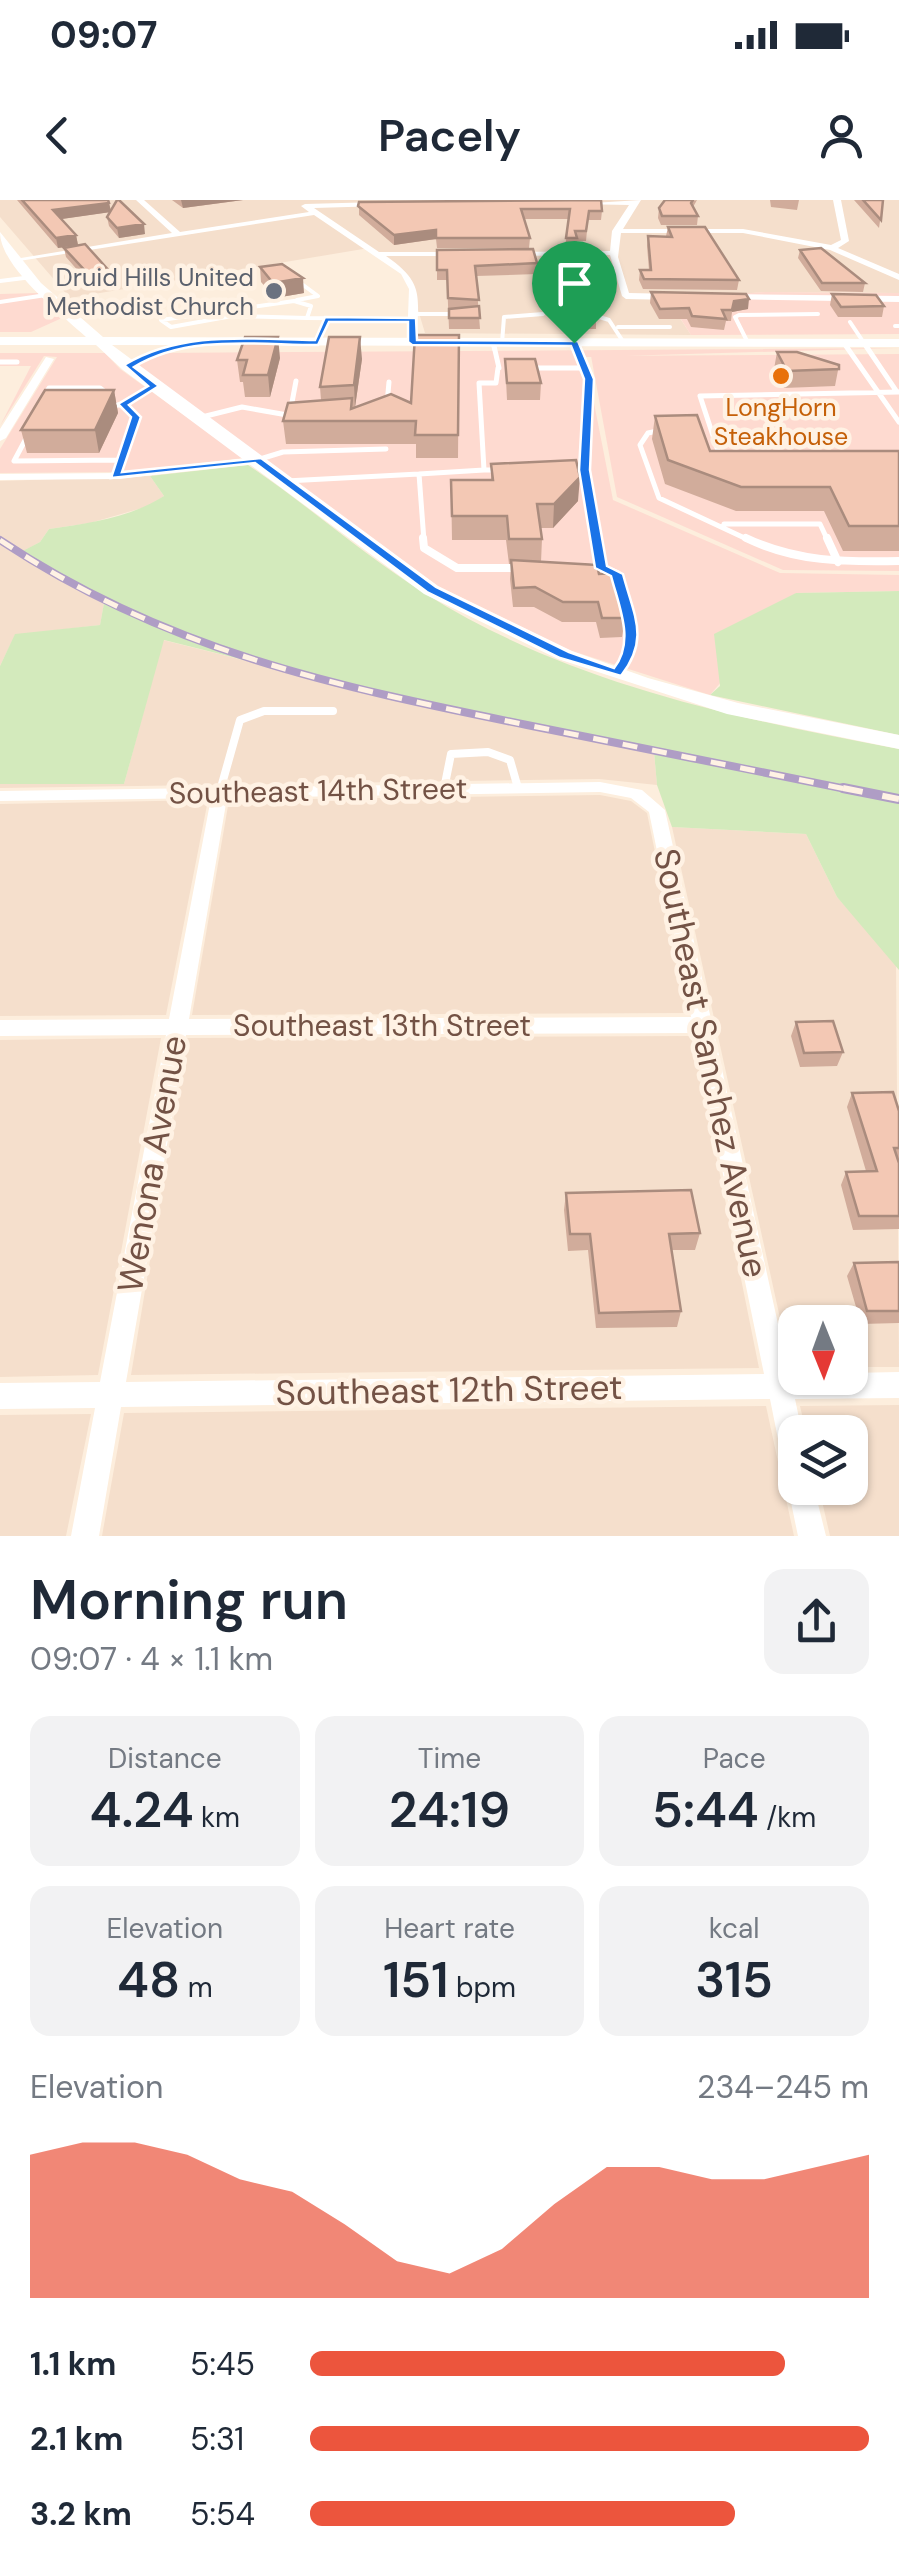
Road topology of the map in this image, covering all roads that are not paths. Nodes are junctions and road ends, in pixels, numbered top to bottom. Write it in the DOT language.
graph roads {
  1 [pos="140,200"];
  2 [pos="836,200"];
  3 [pos="636,202"];
  4 [pos="302,203"];
  5 [pos="384,204"];
  6 [pos="576,204"];
  7 [pos="315,213"];
  8 [pos="616,231"];
  9 [pos="180,236"];
  10 [pos="2,240"];
  11 [pos="832,248"];
  12 [pos="611,253"];
  13 [pos="378,254"];
  14 [pos="476,254"];
  15 [pos="495,254"];
  16 [pos="19,259"];
  17 [pos="899,277"];
  18 [pos="32,278"];
  19 [pos="293,278"];
  20 [pos="0,281"];
  21 [pos="46,295"];
  22 [pos="685,297"];
  23 [pos="704,297"];
  24 [pos="899,299"];
  25 [pos="294,300"];
  26 [pos="0,302"];
  27 [pos="246,309"];
  28 [pos="568,312"];
  29 [pos="474,314"];
  30 [pos="543,314"];
  31 [pos="818,314"];
  32 [pos="413,317"];
  33 [pos="69,318"];
  34 [pos="251,319"];
  35 [pos="307,319"];
  36 [pos="325,319"];
  37 [pos="850,322"];
  38 [pos="618,327"];
  39 [pos="670,327"];
  40 [pos="250,330"];
  41 [pos="0,340"];
  42 [pos="100,341"];
  43 [pos="204,342"];
  44 [pos="318,342"];
  45 [pos="412,342"];
  46 [pos="498,343"];
  47 [pos="574,343"];
  48 [pos="624,343"];
  49 [pos="748,343"];
  50 [pos="844,343"];
  51 [pos="866,343"];
  52 [pos="899,343"];
  53 [pos="49,358"];
  54 [pos="0,362"];
  55 [pos="17,362"];
  56 [pos="128,367"];
  57 [pos="498,368"];
  58 [pos="581,368"];
  59 [pos="296,382"];
  60 [pos="388,382"];
  61 [pos="154,386"];
  62 [pos="880,392"];
  63 [pos="898,392"];
  64 [pos="20,404"];
  65 [pos="100,404"];
  66 [pos="121,404"];
  67 [pos="376,408"];
  68 [pos="289,416"];
  69 [pos="37,418"];
  70 [pos="198,418"];
  71 [pos="305,418"];
  72 [pos="708,421"];
  73 [pos="899,422"];
  74 [pos="693,424"];
  75 [pos="678,427"];
  76 [pos="0,438"];
  77 [pos="386,448"];
  78 [pos="120,460"];
  79 [pos="257,460"];
  80 [pos="723,466"];
  81 [pos="484,470"];
  82 [pos="517,470"];
  83 [pos="551,470"];
  84 [pos="584,470"];
  85 [pos="419,474"];
  86 [pos="0,476"];
  87 [pos="115,476"];
  88 [pos="286,481"];
  89 [pos="721,524"];
  90 [pos="899,561"];
  91 [pos="838,562"];
  92 [pos="530,568"];
  93 [pos="584,568"];
  94 [pos="602,568"];
  95 [pos="616,673"];
  96 [pos="333,711"];
  97 [pos="899,742"];
  98 [pos="518,788"];
  99 [pos="444,789"];
  100 [pos="220,792"];
  101 [pos="636,794"];
  102 [pos="0,796"];
  103 [pos="703,1025"];
  104 [pos="176,1027"];
  105 [pos="0,1028"];
  106 [pos="778,1381"];
  107 [pos="868,1385"];
  108 [pos="899,1385"];
  109 [pos="778,1386"];
  110 [pos="112,1394"];
  111 [pos="0,1396"];
  112 [pos="805,1505"];
  113 [pos="84,1536"];
  114 [pos="812,1536"];
  1 -- 9 [label="street"];
  2 -- 11 [label="street"];
  3 -- 6 [label="street"];
  3 -- 8 [label="street"];
  4 -- 5 [label="street"];
  4 -- 7 [label="street"];
  7 -- 9 [label="street"];
  7 -- 13 [label="street"];
  8 -- 11 [label="street"];
  8 -- 12 [label="street"];
  9 -- 16 [label="street"];
  10 -- 16 [label="main road"];
  11 -- 17 [label="street"];
  12 -- 15 [label="street"];
  12 -- 22 [label="street"];
  13 -- 14 [label="street"];
  13 -- 32 [label="street"];
  16 -- 18 [label="main road"];
  18 -- 20 [label="lane"];
  18 -- 21 [label="main road"];
  19 -- 25 [label="lane"];
  21 -- 26 [label="lane"];
  21 -- 33 [label="main road"];
  23 -- 24 [label="street"];
  25 -- 27 [label="lane"];
  25 -- 35 [label="lane"];
  27 -- 34 [label="lane"];
  27 -- 34 [label="lane"];
  28 -- 38 [label="lane"];
  29 -- 32 [label="lane"];
  30 -- 46 [label="lane"];
  31 -- 49 [label="lane"];
  32 -- 36 [label="lane"];
  32 -- 45 [label="street"];
  33 -- 41 [label="main road"];
  33 -- 42 [label="main road"];
  34 -- 35 [label="lane"];
  34 -- 40 [label="lane"];
  35 -- 36 [label="lane"];
  36 -- 44 [label="lane"];
  37 -- 51 [label="lane"];
  38 -- 39 [label="lane"];
  38 -- 48 [label="lane"];
  41 -- 42 [label="main road"];
  42 -- 43 [label="main road"];
  42 -- 56 [label="main road"];
  43 -- 44 [label="main road"];
  43 -- 56 [label="main road"];
  44 -- 45 [label="main road"];
  45 -- 46 [label="main road"];
  46 -- 47 [label="main road"];
  46 -- 57 [label="lane"];
  47 -- 48 [label="main road"];
  47 -- 58 [label="lane"];
  48 -- 49 [label="main road"];
  49 -- 50 [label="main road"];
  50 -- 51 [label="main road"];
  50 -- 62 [label="lane"];
  51 -- 52 [label="main road"];
  51 -- 63 [label="lane"];
  53 -- 64 [label="street"];
  54 -- 55 [label="lane"];
  56 -- 61 [label="main road"];
  57 -- 58 [label="lane"];
  57 -- 81 [label="lane"];
  58 -- 84 [label="lane"];
  59 -- 68 [label="lane"];
  60 -- 67 [label="lane"];
  61 -- 66 [label="lane"];
  61 -- 70 [label="main road"];
  62 -- 63 [label="lane"];
  62 -- 72 [label="lane"];
  62 -- 73 [label="lane"];
  64 -- 66 [label="lane"];
  64 -- 76 [label="street"];
  65 -- 66 [label="lane"];
  66 -- 78 [label="lane"];
  68 -- 70 [label="lane"];
  68 -- 71 [label="lane"];
  69 -- 78 [label="lane"];
  70 -- 79 [label="main road"];
  72 -- 74 [label="lane"];
  72 -- 80 [label="lane"];
  75 -- 89 [label="lane"];
  77 -- 79 [label="lane"];
  78 -- 87 [label="lane"];
  79 -- 87 [label="street"];
  79 -- 88 [label="main road"];
  81 -- 82 [label="lane"];
  81 -- 85 [label="lane"];
  83 -- 84 [label="lane"];
  84 -- 94 [label="lane"];
  85 -- 88 [label="lane"];
  85 -- 92 [label="lane"];
  86 -- 87 [label="street"];
  88 -- 95 [label="main road"];
  89 -- 91 [label="lane"];
  89 -- 91 [label="lane"];
  90 -- 91 [label="lane"];
  93 -- 94 [label="lane"];
  94 -- 95 [label="lane"];
  95 -- 97 [label="main road"];
  96 -- 100 [label="lane"];
  98 -- 99 [label="street, Southeast 14th Street"];
  98 -- 99 [label="lane"];
  98 -- 101 [label="street, Southeast 14th Street"];
  99 -- 100 [label="street, Southeast 14th Street"];
  100 -- 102 [label="street, Southeast 14th Street"];
  100 -- 104 [label="street, Wenona Avenue"];
  101 -- 103 [label="street, Southeast Sanchez Avenue"];
  103 -- 104 [label="street, Southeast 13th Street"];
  103 -- 106 [label="street, Southeast Sanchez Avenue"];
  104 -- 105 [label="street, Southeast 13th Street"];
  104 -- 110 [label="street, Wenona Avenue"];
  107 -- 108 [label="street, Southeast 12th Street"];
  109 -- 110 [label="street, Southeast 12th Street"];
  110 -- 111 [label="street, Southeast 12th Street"];
  110 -- 113 [label="street, Wenona Avenue"];
  112 -- 114 [label="street"];
}
